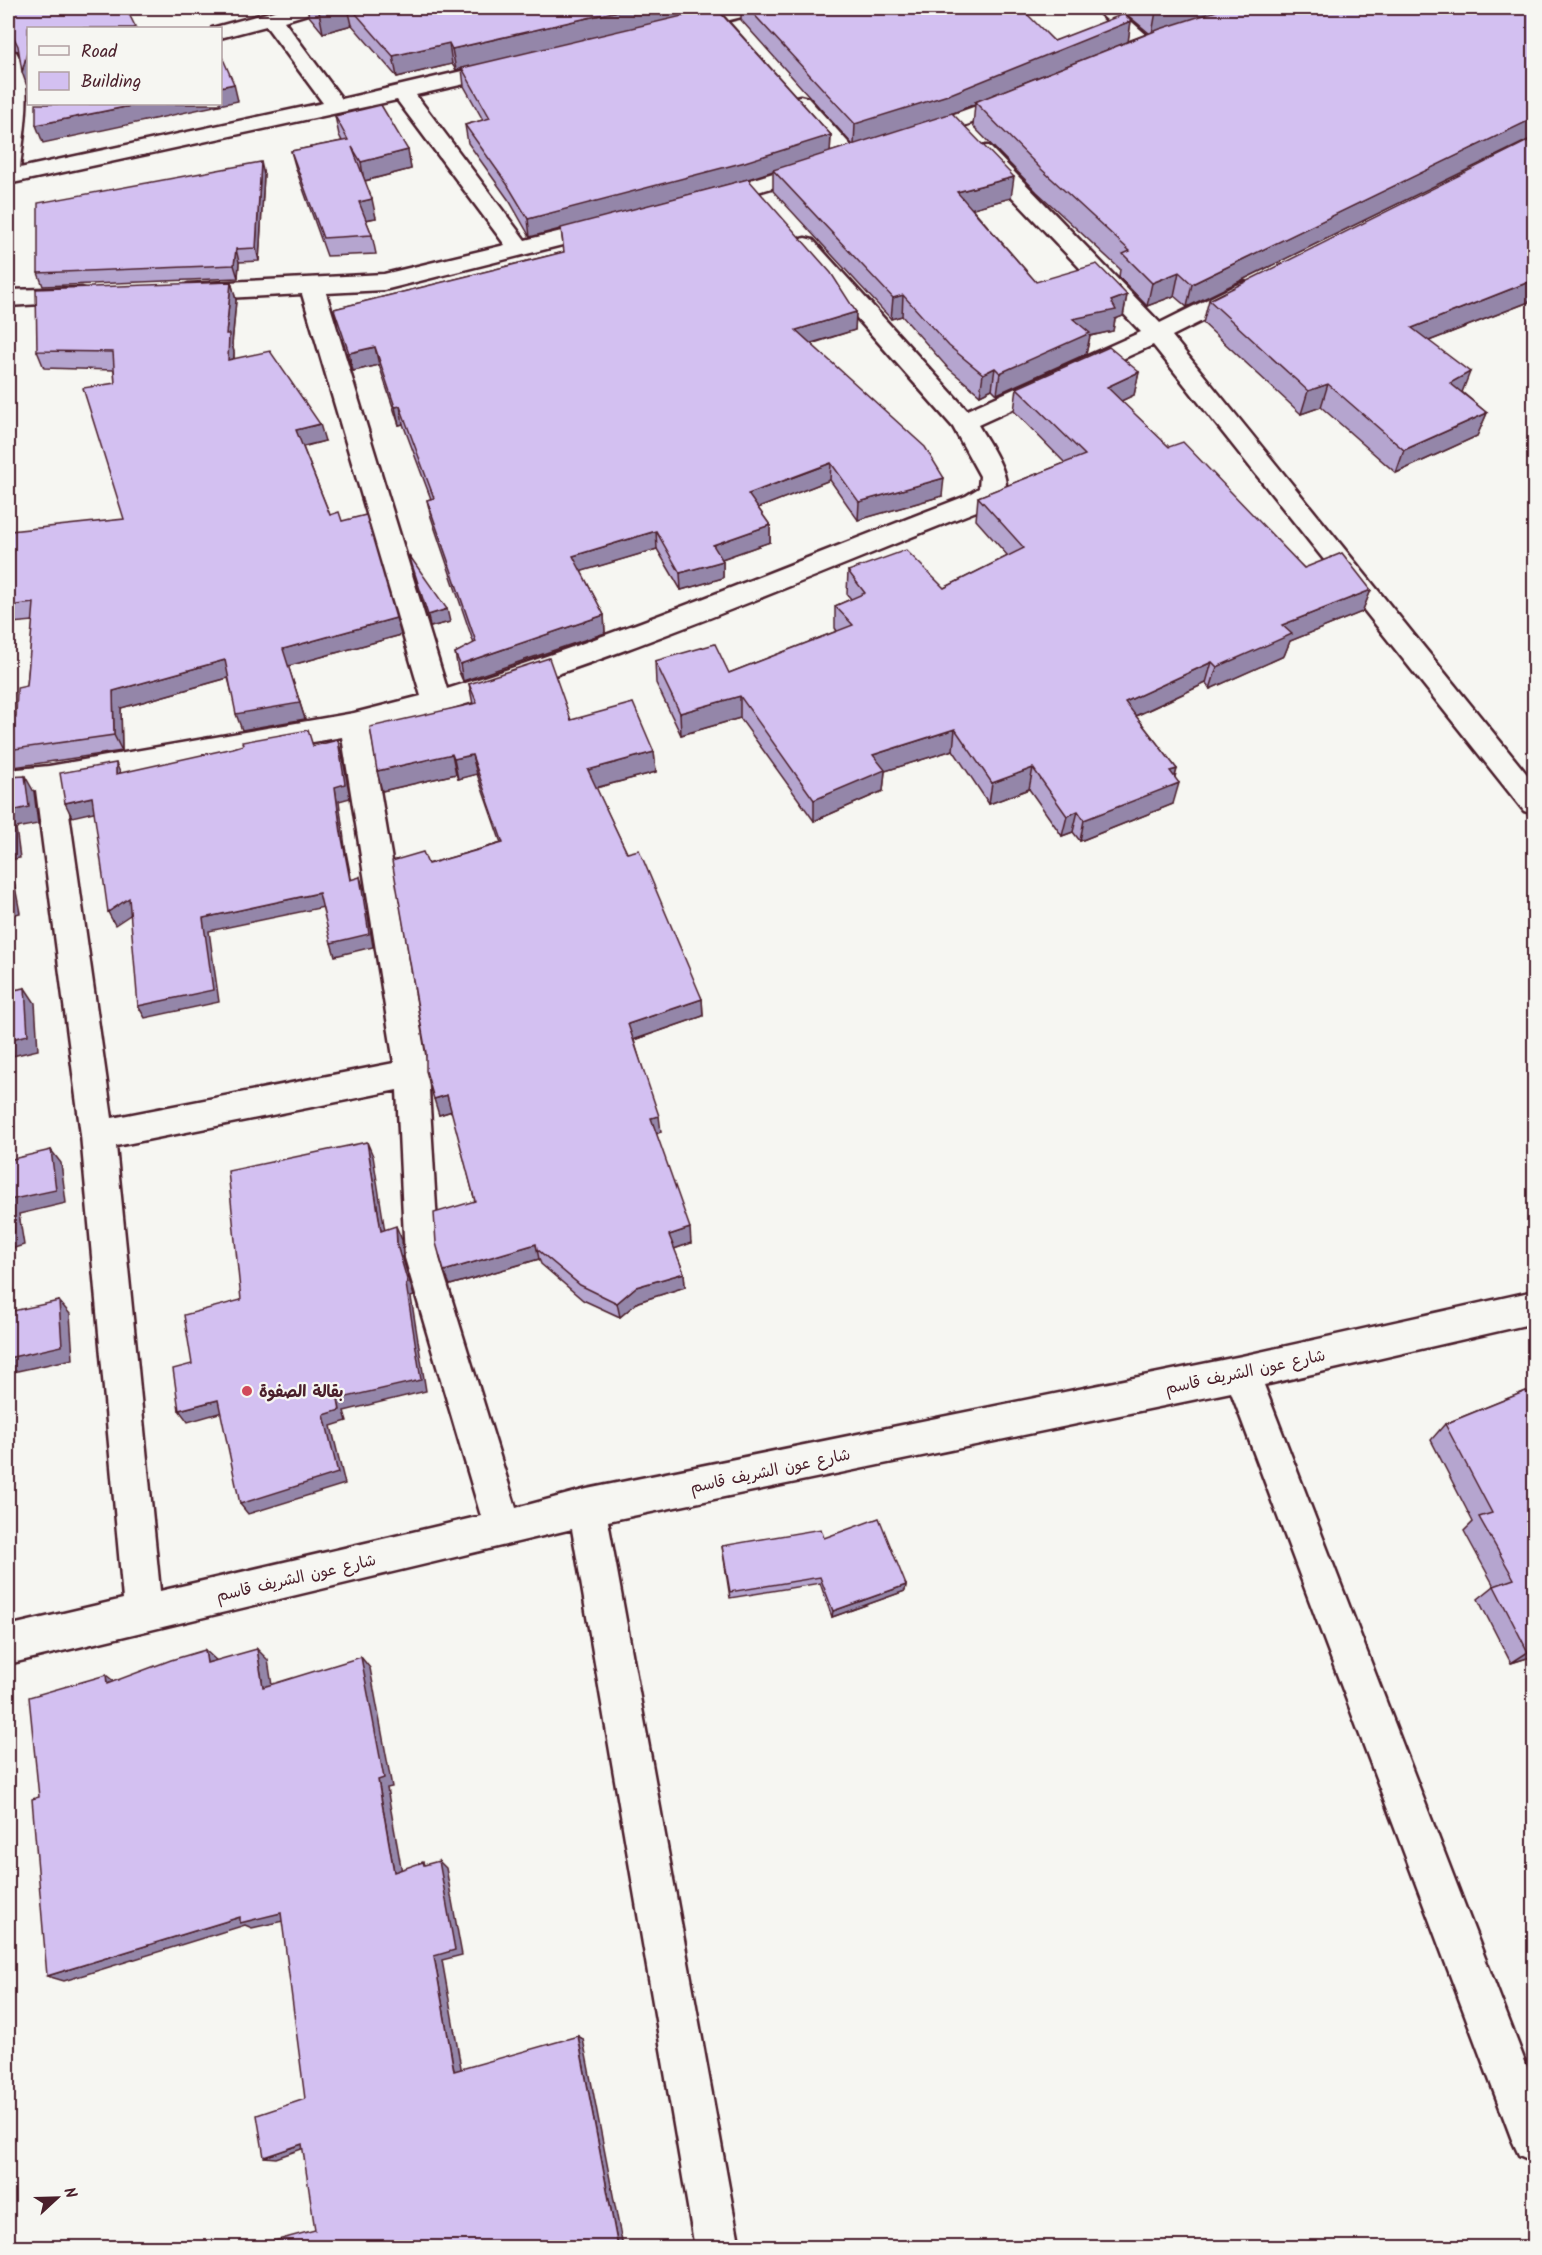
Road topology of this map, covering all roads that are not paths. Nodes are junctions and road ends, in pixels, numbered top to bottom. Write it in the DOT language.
graph roads {
  1 [pos="223,8"];
  2 [pos="307,8"];
  3 [pos="755,8"];
  4 [pos="1104,8"];
  5 [pos="723,16"];
  6 [pos="271,18"];
  7 [pos="227,30"];
  8 [pos="666,30"];
  9 [pos="739,34"];
  10 [pos="1168,38"];
  11 [pos="1147,45"];
  12 [pos="1126,53"];
  13 [pos="8,57"];
  14 [pos="528,62"];
  15 [pos="17,78"];
  16 [pos="786,87"];
  17 [pos="402,92"];
  18 [pos="1030,93"];
  19 [pos="337,107"];
  20 [pos="955,123"];
  21 [pos="902,140"];
  22 [pos="870,151"];
  23 [pos="849,157"];
  24 [pos="8,175"];
  25 [pos="687,206"];
  26 [pos="632,220"];
  27 [pos="792,231"];
  28 [pos="521,250"];
  29 [pos="1262,282"];
  30 [pos="312,287"];
  31 [pos="160,293"];
  32 [pos="101,295"];
  33 [pos="8,298"];
  34 [pos="1157,334"];
  35 [pos="963,422"];
  36 [pos="437,703"];
  37 [pos="354,724"];
  38 [pos="49,777"];
  39 [pos="8,781"];
  40 [pos="1534,803"];
  41 [pos="412,1073"];
  42 [pos="98,1134"];
  43 [pos="1534,1307"];
  44 [pos="1242,1373"];
  45 [pos="587,1507"];
  46 [pos="504,1530"];
  47 [pos="143,1613"];
  48 [pos="8,1645"];
  49 [pos="1534,2140"];
  50 [pos="718,2247"];
  1 -- 7 [label="street"];
  2 -- 6 [label="street"];
  3 -- 5 [label="street"];
  4 -- 11 [label="street"];
  5 -- 8 [label="street"];
  5 -- 9 [label="street"];
  6 -- 7 [label="street"];
  6 -- 19 [label="street"];
  10 -- 11 [label="street"];
  11 -- 12 [label="street"];
  13 -- 15 [label="street"];
  14 -- 17 [label="street"];
  15 -- 24 [label="street"];
  16 -- 23 [label="street"];
  17 -- 19 [label="street"];
  17 -- 28 [label="street"];
  18 -- 20 [label="street"];
  19 -- 24 [label="street"];
  20 -- 21 [label="street"];
  20 -- 34 [label="street"];
  22 -- 23 [label="street"];
  23 -- 25 [label="street"];
  26 -- 28 [label="street"];
  27 -- 35 [label="street"];
  28 -- 30 [label="street"];
  29 -- 34 [label="street"];
  30 -- 31 [label="street"];
  30 -- 36 [label="street"];
  32 -- 33 [label="street"];
  34 -- 35 [label="street"];
  34 -- 40 [label="street"];
  35 -- 36 [label="street"];
  36 -- 37 [label="street"];
  37 -- 38 [label="street"];
  37 -- 41 [label="street"];
  38 -- 39 [label="street"];
  38 -- 42 [label="street"];
  41 -- 42 [label="street"];
  41 -- 46 [label="street"];
  42 -- 47 [label="street"];
  43 -- 44 [label="street, شارع عون الشريف قاسم"];
  44 -- 45 [label="street, شارع عون الشريف قاسم"];
  44 -- 49 [label="street"];
  45 -- 46 [label="street, شارع عون الشريف قاسم"];
  45 -- 50 [label="street"];
  46 -- 47 [label="street, شارع عون الشريف قاسم"];
  47 -- 48 [label="street, شارع عون الشريف قاسم"];
}
